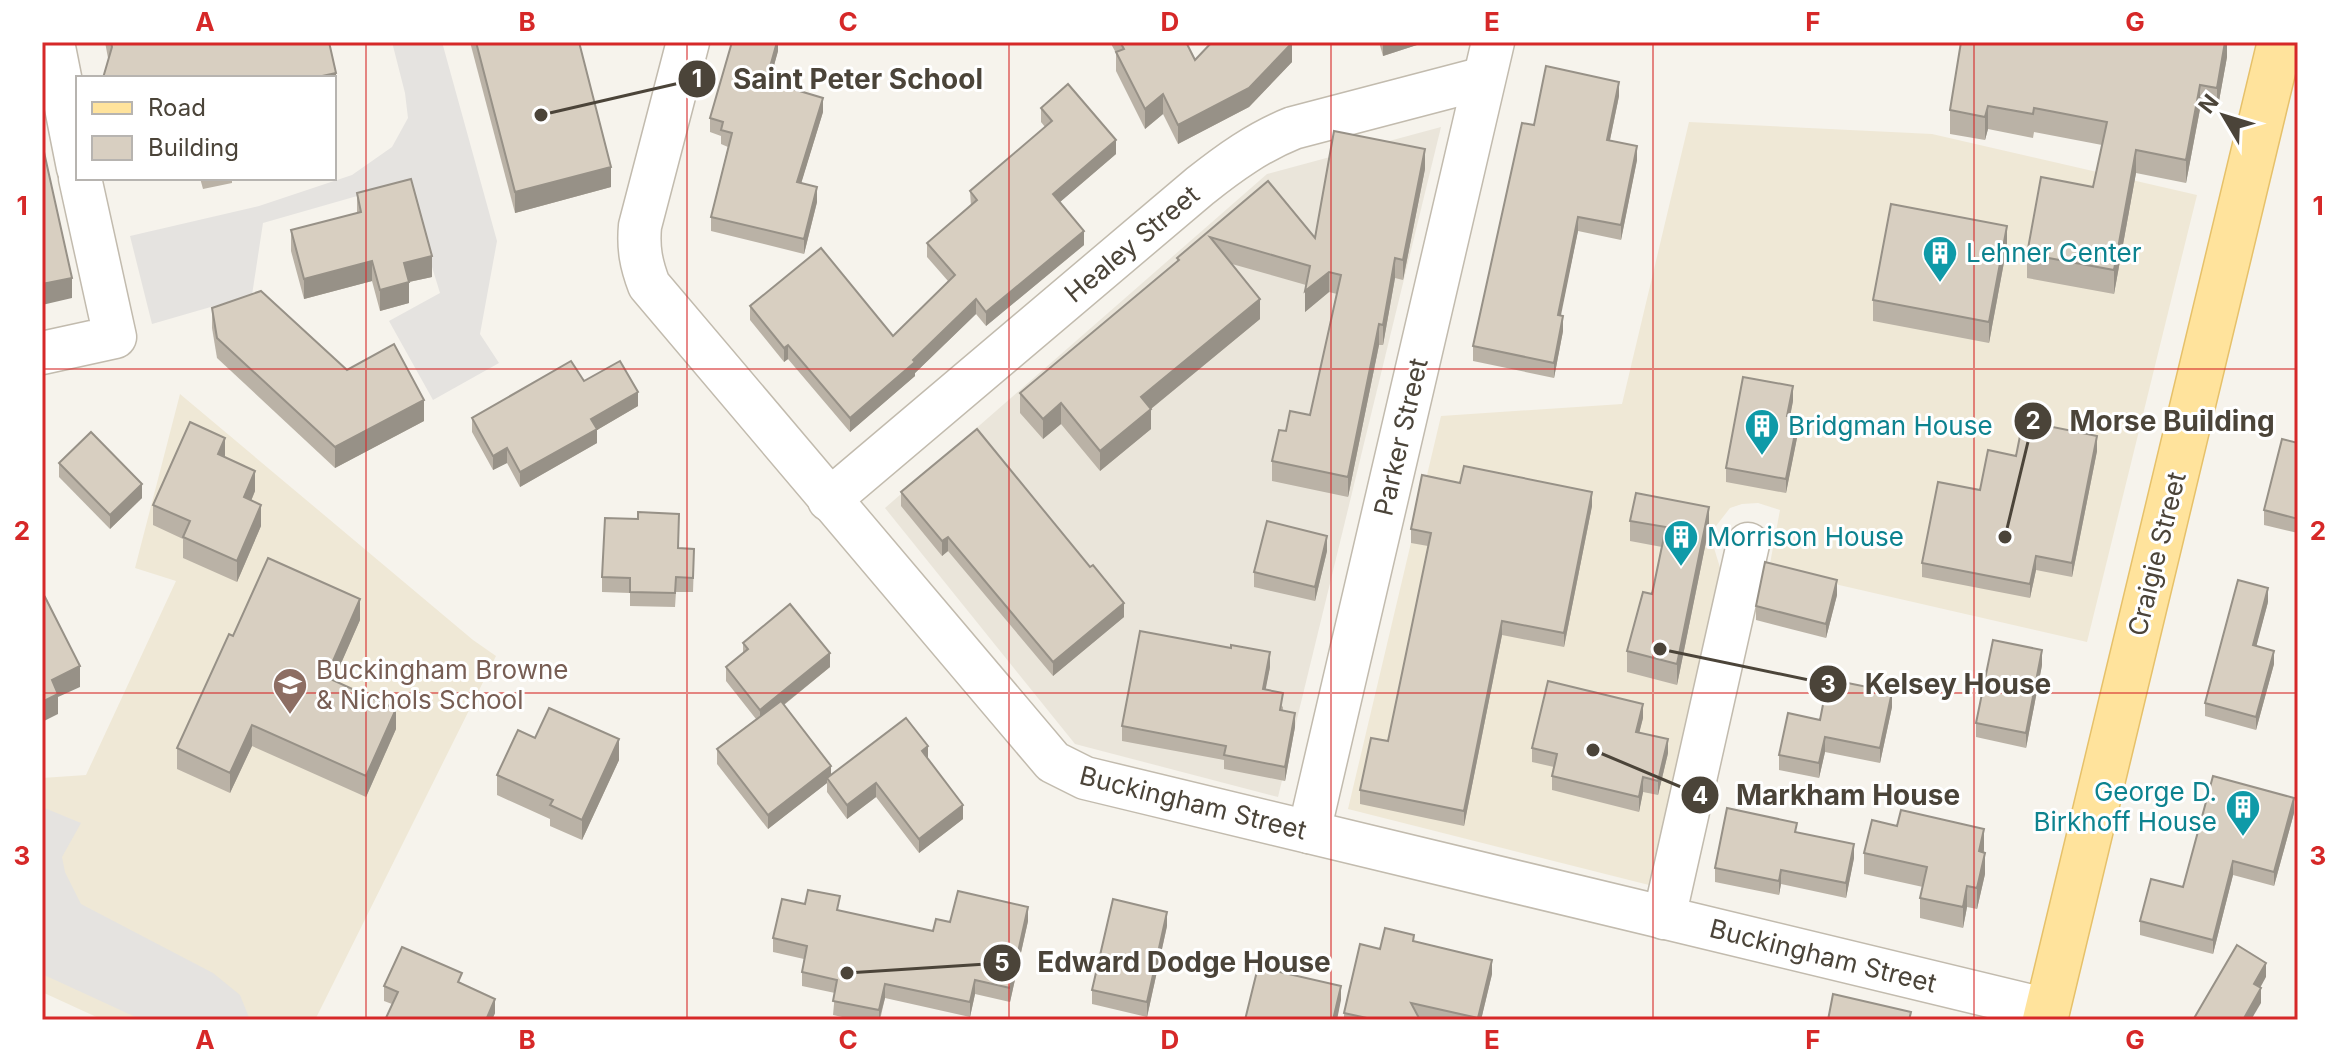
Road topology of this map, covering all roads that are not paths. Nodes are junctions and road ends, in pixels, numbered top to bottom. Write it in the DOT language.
graph roads {
  1 [pos="53,42"];
  2 [pos="688,42"];
  3 [pos="2280,42"];
  4 [pos="1488,60"];
  5 [pos="76,158"];
  6 [pos="80,180"];
  7 [pos="42,353"];
  8 [pos="829,500"];
  9 [pos="1748,544"];
  10 [pos="1309,832"];
  11 [pos="1664,918"];
  12 [pos="2046,1015"];
  1 -- 5 [label="street"];
  2 -- 8 [label="street, Buckingham Street"];
  3 -- 12 [label="main road, Craigie Street"];
  4 -- 8 [label="street, Healey Street"];
  4 -- 10 [label="street, Parker Street"];
  6 -- 7 [label="street"];
  8 -- 10 [label="street, Buckingham Street"];
  9 -- 11 [label="street"];
  10 -- 11 [label="street, Buckingham Street"];
  11 -- 12 [label="street, Buckingham Street"];
}
